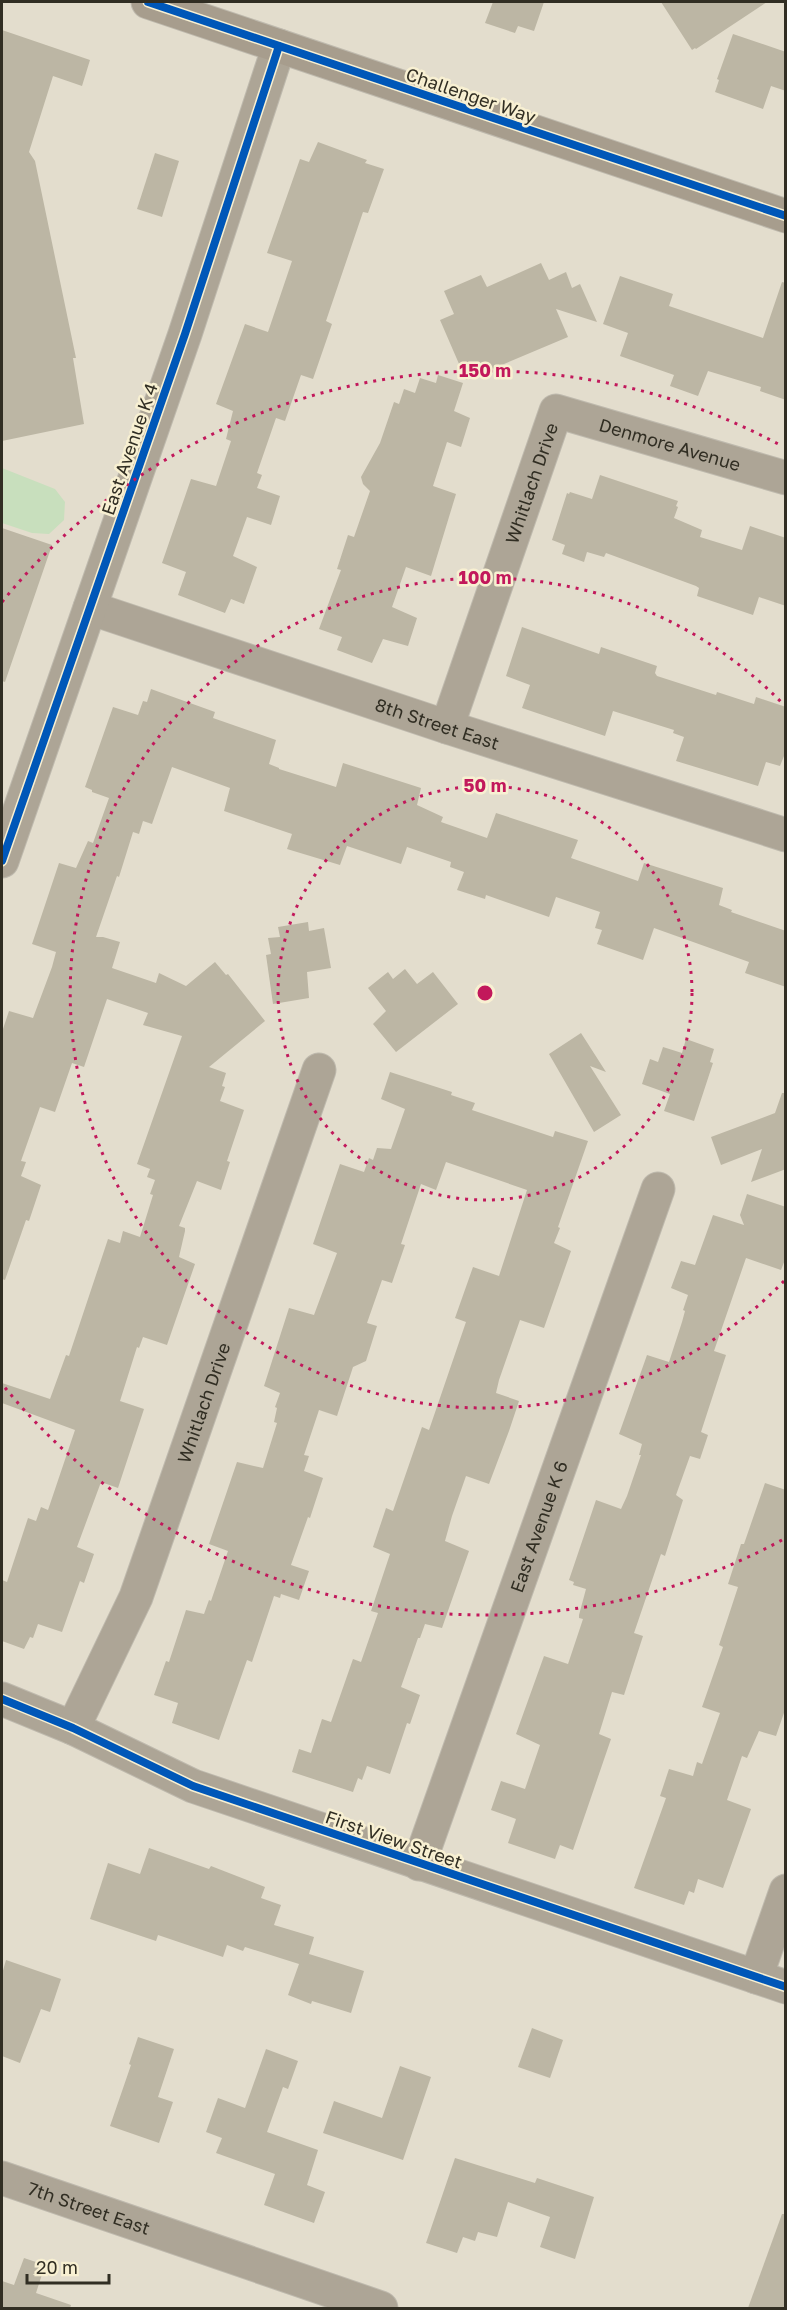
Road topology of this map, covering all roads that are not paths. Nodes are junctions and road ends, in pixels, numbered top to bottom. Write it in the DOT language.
graph roads {
  1 [pos="148,2"];
  2 [pos="279,46"];
  3 [pos="786,216"];
  4 [pos="556,411"];
  5 [pos="786,478"];
  6 [pos="90,608"];
  7 [pos="447,727"];
  8 [pos="786,835"];
  9 [pos="2,861"];
  10 [pos="319,1070"];
  11 [pos="658,1189"];
  12 [pos="2,1699"];
  13 [pos="73,1728"];
  14 [pos="419,1864"];
  15 [pos="786,1891"];
  16 [pos="771,1982"];
  17 [pos="2,2178"];
  18 [pos="381,2308"];
  1 -- 2 [label="main road, Challenger Way"];
  2 -- 3 [label="main road, Challenger Way"];
  2 -- 6 [label="street, East Avenue K 4"];
  4 -- 5 [label="street, Denmore Avenue"];
  4 -- 7 [label="street, Whitlach Drive"];
  6 -- 7 [label="street, 8th Street East"];
  6 -- 9 [label="street, East Avenue K 4"];
  7 -- 8 [label="street, 8th Street East"];
  10 -- 13 [label="street, Whitlach Drive"];
  11 -- 14 [label="street, East Avenue K 6"];
  12 -- 13 [label="street, First View Street"];
  13 -- 14 [label="street, First View Street"];
  14 -- 16 [label="street, First View Street"];
  15 -- 16 [label="street"];
  17 -- 18 [label="street, 7th Street East"];
}
